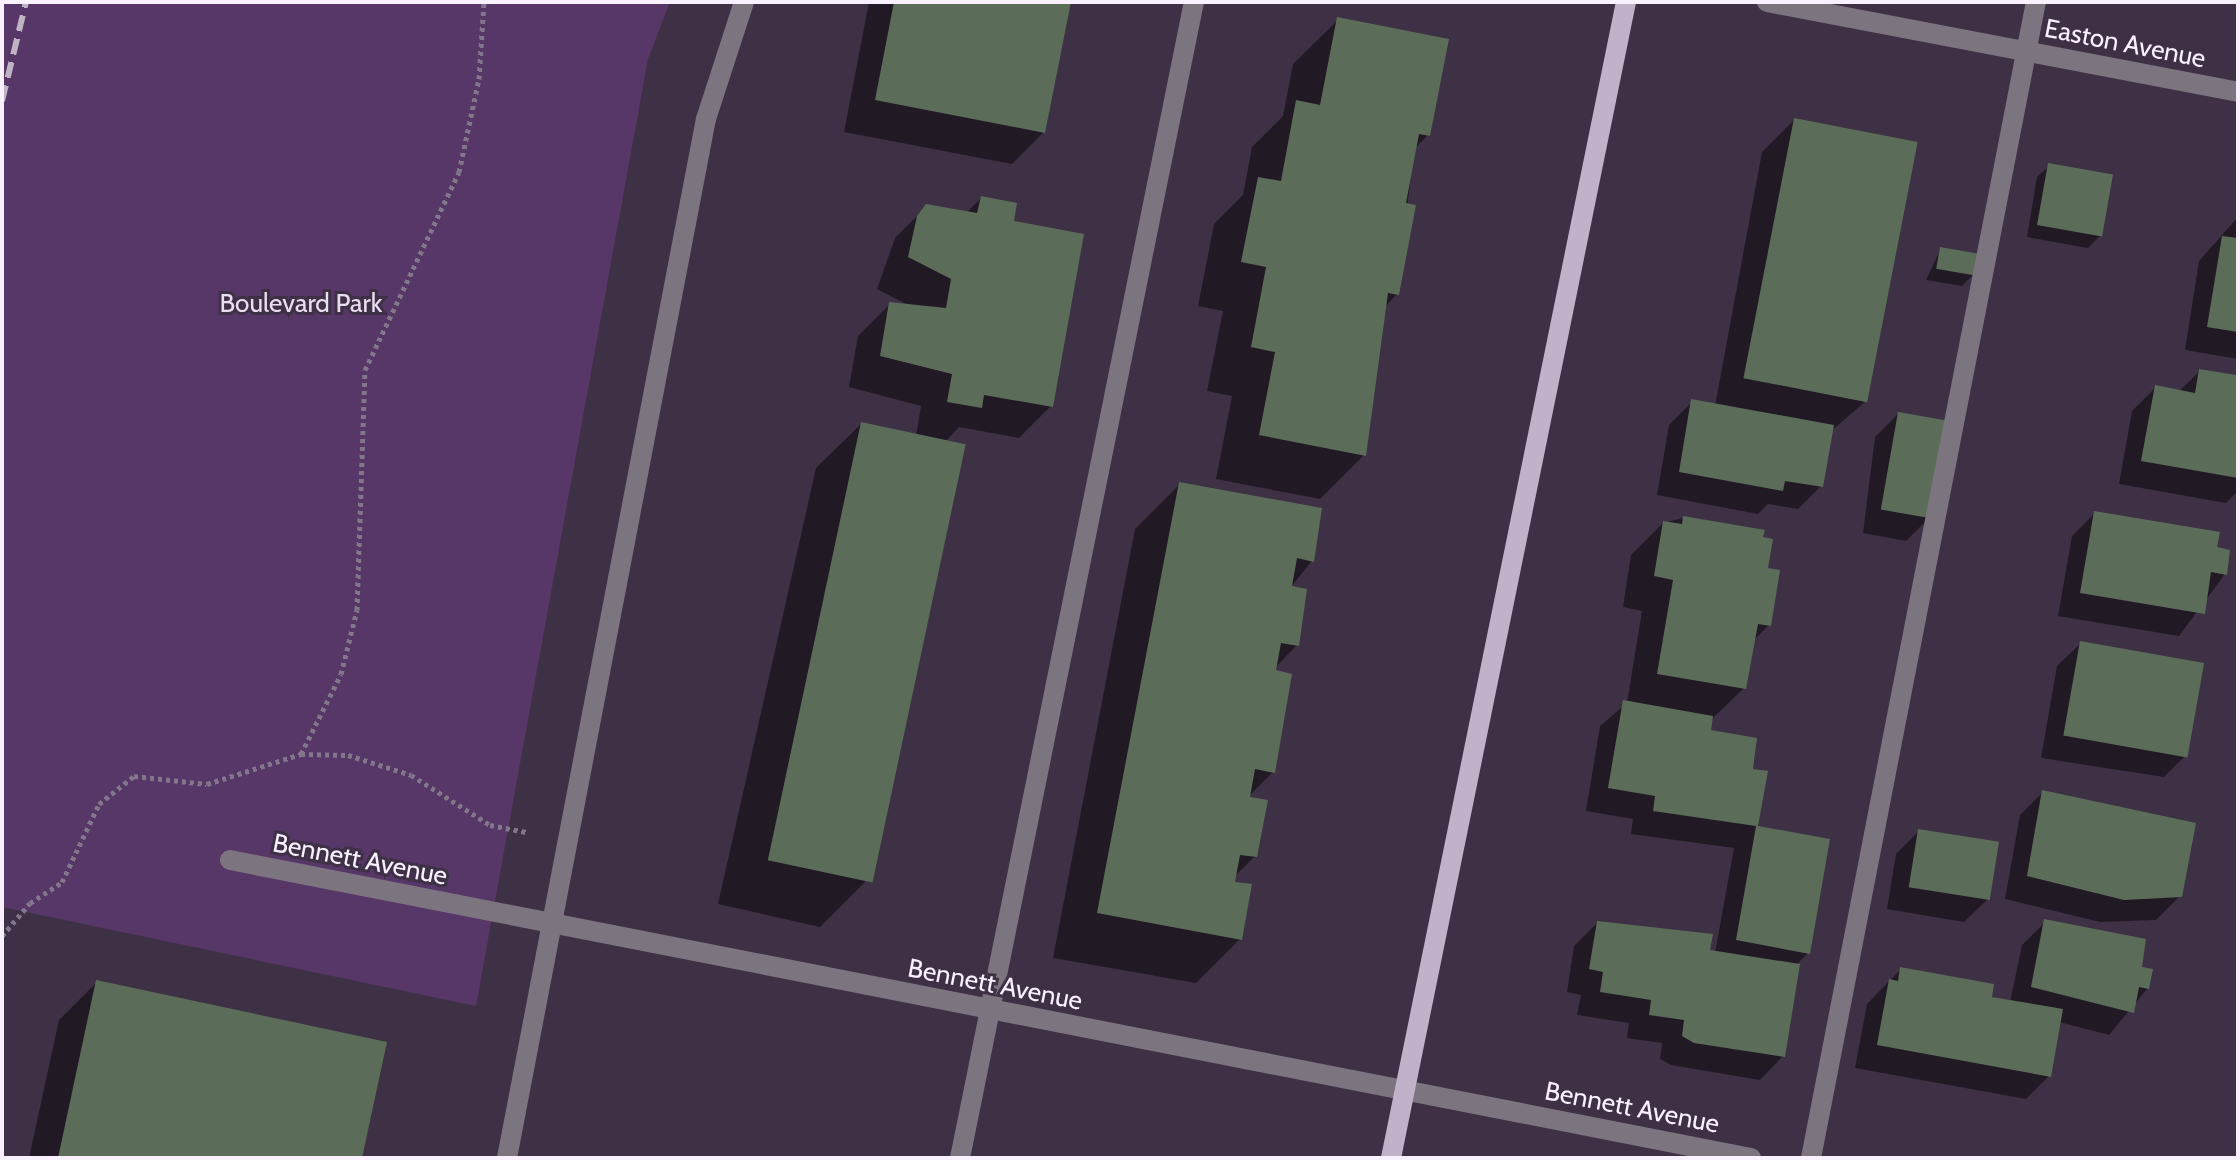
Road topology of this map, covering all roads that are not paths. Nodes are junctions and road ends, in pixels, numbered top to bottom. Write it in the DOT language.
graph roads {
  1 [pos="744,2"];
  2 [pos="1194,2"];
  3 [pos="1626,2"];
  4 [pos="1767,2"];
  5 [pos="2036,2"];
  6 [pos="2026,52"];
  7 [pos="2238,92"];
  8 [pos="230,860"];
  9 [pos="551,925"];
  10 [pos="990,1010"];
  11 [pos="1403,1090"];
  12 [pos="507,1158"];
  13 [pos="960,1158"];
  14 [pos="1391,1158"];
  15 [pos="1751,1158"];
  16 [pos="1811,1158"];
  1 -- 9 [label="street"];
  2 -- 10 [label="street"];
  3 -- 11 [label="main road"];
  4 -- 6 [label="street, Easton Avenue"];
  5 -- 6 [label="street"];
  6 -- 7 [label="street, Easton Avenue"];
  6 -- 16 [label="street"];
  8 -- 9 [label="street, Bennett Avenue"];
  9 -- 10 [label="street, Bennett Avenue"];
  9 -- 12 [label="street"];
  10 -- 11 [label="street, Bennett Avenue"];
  10 -- 13 [label="street"];
  11 -- 14 [label="main road"];
  11 -- 15 [label="street, Bennett Avenue"];
}
